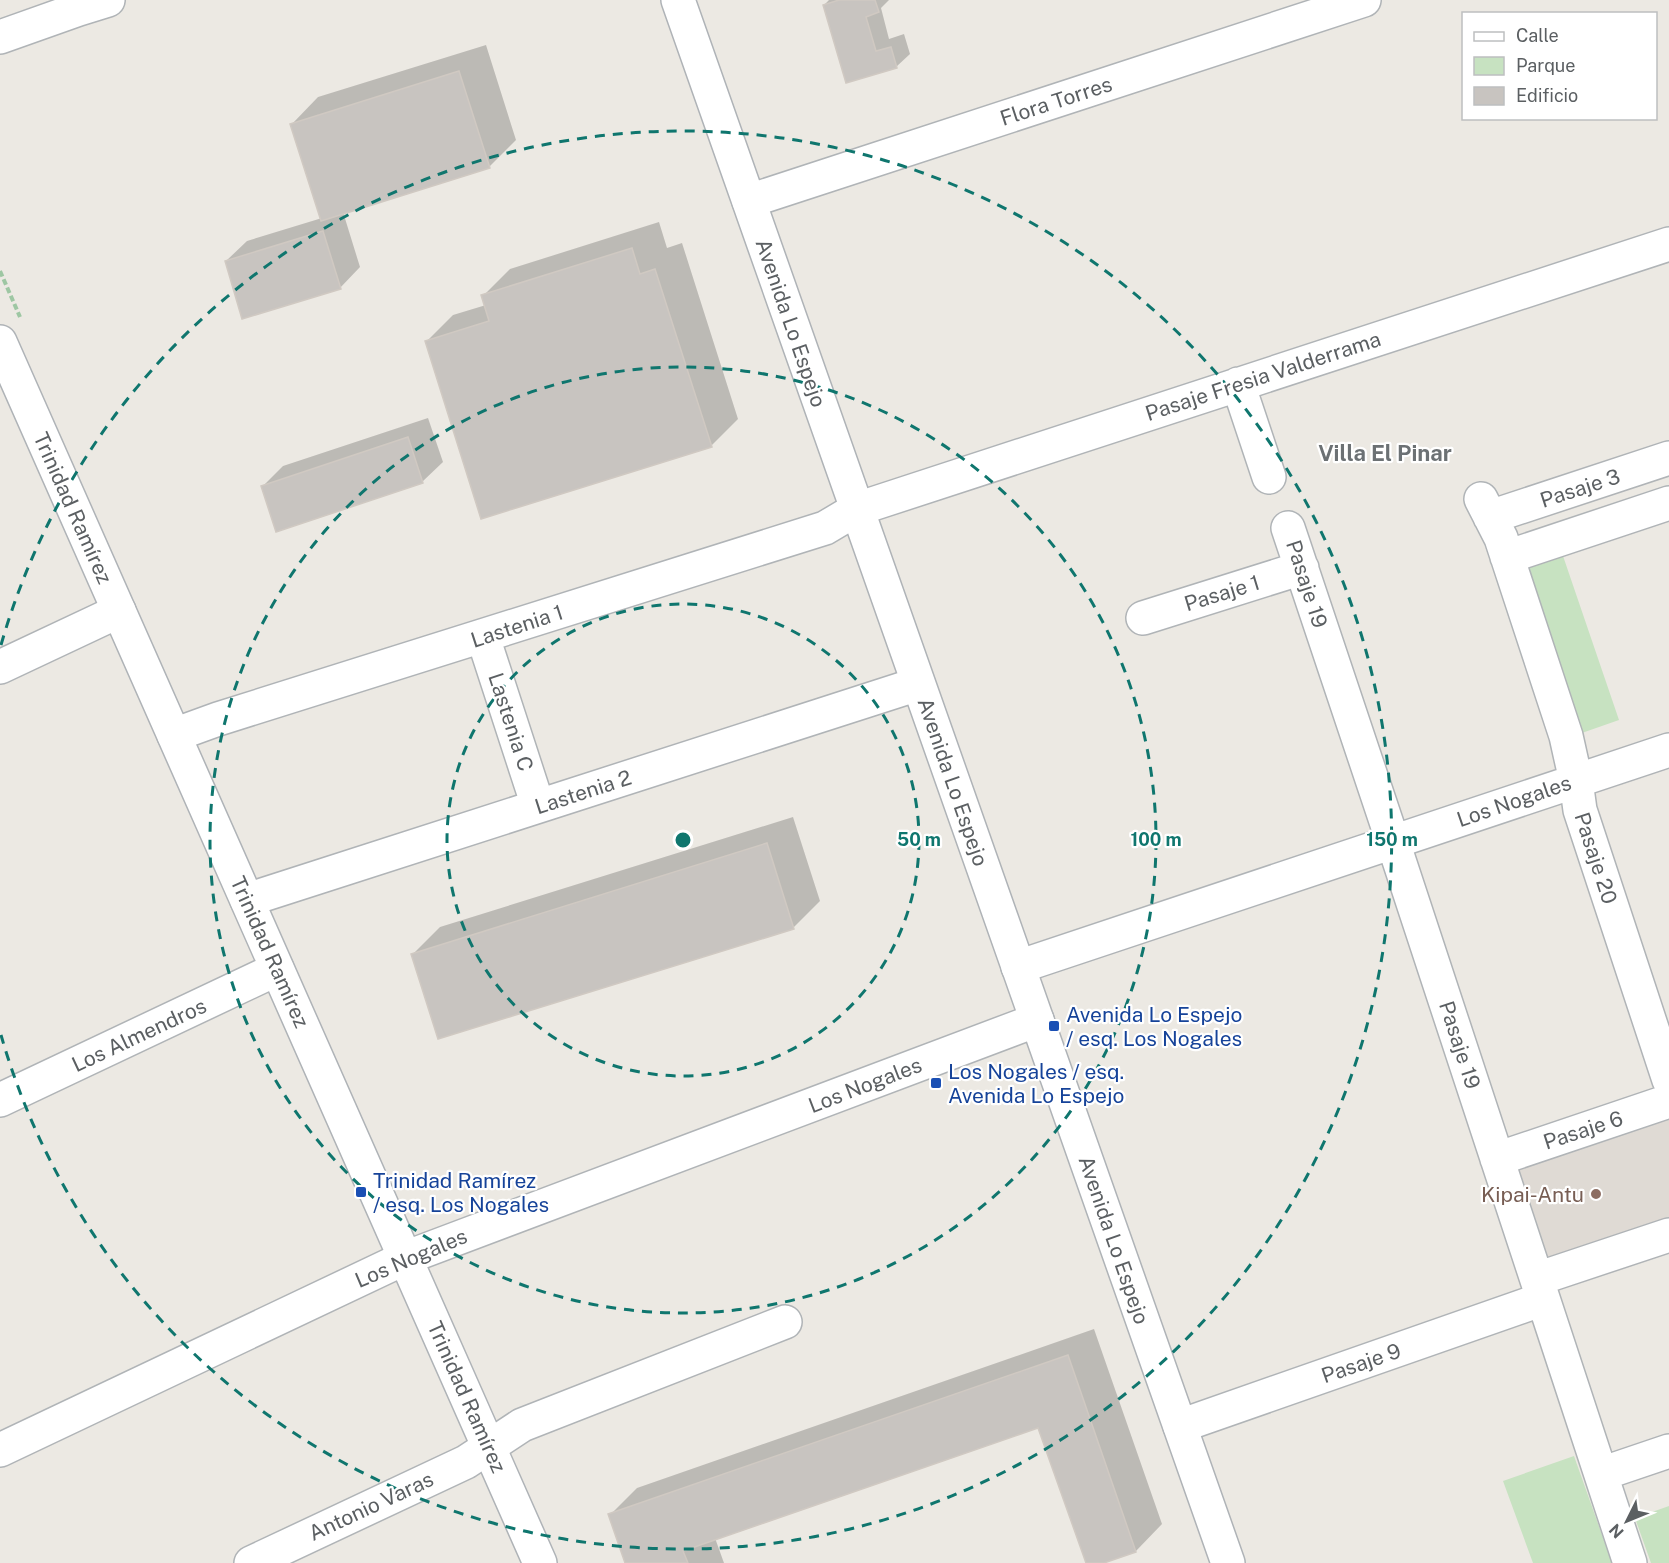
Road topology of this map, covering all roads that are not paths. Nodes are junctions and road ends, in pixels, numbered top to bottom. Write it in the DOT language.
graph roads {
  1 [pos="108,0"];
  2 [pos="678,0"];
  3 [pos="1364,0"];
  4 [pos="0,37"];
  5 [pos="749,201"];
  6 [pos="1669,244"];
  7 [pos="0,342"];
  8 [pos="1238,384"];
  9 [pos="1669,458"];
  10 [pos="1269,477"];
  11 [pos="1669,504"];
  12 [pos="856,508"];
  13 [pos="1486,508"];
  14 [pos="1288,528"];
  15 [pos="1507,557"];
  16 [pos="1302,568"];
  17 [pos="119,611"];
  18 [pos="1143,618"];
  19 [pos="483,637"];
  20 [pos="0,667"];
  21 [pos="918,684"];
  22 [pos="174,735"];
  23 [pos="1669,750"];
  24 [pos="1576,781"];
  25 [pos="538,806"];
  26 [pos="1393,842"];
  27 [pos="247,900"];
  28 [pos="1018,967"];
  29 [pos="278,969"];
  30 [pos="1037,1020"];
  31 [pos="1669,1080"];
  32 [pos="0,1100"];
  33 [pos="1669,1101"];
  34 [pos="1497,1159"];
  35 [pos="1669,1235"];
  36 [pos="405,1258"];
  37 [pos="1540,1289"];
  38 [pos="785,1322"];
  39 [pos="1180,1426"];
  40 [pos="489,1446"];
  41 [pos="0,1450"];
  42 [pos="1669,1451"];
  43 [pos="1601,1474"];
  44 [pos="251,1563"];
  45 [pos="540,1563"];
  46 [pos="1228,1563"];
  47 [pos="1630,1563"];
  1 -- 4 [label="street"];
  2 -- 5 [label="street, Avenida Lo Espejo"];
  3 -- 5 [label="street, Flora Torres"];
  5 -- 12 [label="street, Avenida Lo Espejo"];
  6 -- 8 [label="street, Pasaje Fresia Valderrama"];
  7 -- 17 [label="street, Trinidad Ramírez"];
  8 -- 10 [label="street"];
  8 -- 12 [label="street, Pasaje Fresia Valderrama"];
  9 -- 13 [label="street, Pasaje 3"];
  11 -- 15 [label="street, Pasaje 3"];
  12 -- 19 [label="street, Lastenia 1"];
  12 -- 21 [label="street, Avenida Lo Espejo"];
  13 -- 15 [label="street, Pasaje 20"];
  14 -- 16 [label="street, Pasaje 19"];
  15 -- 24 [label="street, Pasaje 20"];
  16 -- 18 [label="street, Pasaje 1"];
  16 -- 26 [label="street, Pasaje 19"];
  17 -- 20 [label="street"];
  17 -- 22 [label="street, Trinidad Ramírez"];
  19 -- 22 [label="street, Lastenia 1"];
  19 -- 25 [label="street, Lastenia C"];
  21 -- 25 [label="street, Lastenia 2"];
  21 -- 28 [label="street, Avenida Lo Espejo"];
  22 -- 27 [label="street, Trinidad Ramírez"];
  23 -- 24 [label="street, Los Nogales"];
  24 -- 26 [label="street, Los Nogales"];
  24 -- 31 [label="street, Pasaje 20"];
  25 -- 27 [label="street, Lastenia 2"];
  26 -- 28 [label="street, Los Nogales"];
  26 -- 34 [label="street, Pasaje 19"];
  27 -- 29 [label="street, Trinidad Ramírez"];
  28 -- 30 [label="street, Avenida Lo Espejo"];
  29 -- 32 [label="street, Los Almendros"];
  29 -- 36 [label="street, Trinidad Ramírez"];
  30 -- 36 [label="street, Los Nogales"];
  30 -- 39 [label="street, Avenida Lo Espejo"];
  33 -- 34 [label="street, Pasaje 6"];
  34 -- 37 [label="street, Pasaje 19"];
  35 -- 37 [label="street, Pasaje 9"];
  36 -- 40 [label="street, Trinidad Ramírez"];
  36 -- 41 [label="street, Los Nogales"];
  37 -- 39 [label="street, Pasaje 9"];
  37 -- 43 [label="street, Pasaje 19"];
  38 -- 40 [label="street, Antonio Varas"];
  39 -- 46 [label="street, Avenida Lo Espejo"];
  40 -- 44 [label="street, Antonio Varas"];
  40 -- 45 [label="street, Trinidad Ramírez"];
  42 -- 43 [label="street"];
  43 -- 47 [label="street, Pasaje 19"];
}
